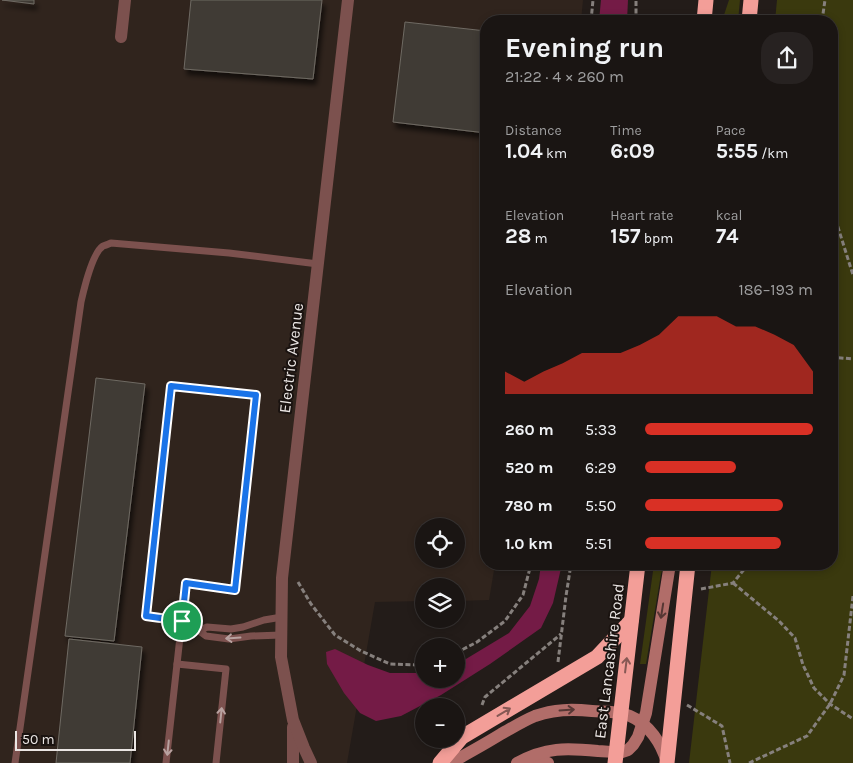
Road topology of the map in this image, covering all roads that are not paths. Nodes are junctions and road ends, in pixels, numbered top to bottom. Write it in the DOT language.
graph roads {
  1 [pos="125,0"];
  2 [pos="348,0"];
  3 [pos="706,0"];
  4 [pos="712,0"];
  5 [pos="751,0"];
  6 [pos="705,15"];
  7 [pos="707,15"];
  8 [pos="750,15"];
  9 [pos="121,37"];
  10 [pos="318,264"];
  11 [pos="637,570"];
  12 [pos="668,570"];
  13 [pos="687,570"];
  14 [pos="282,617"];
  15 [pos="182,621"];
  16 [pos="631,621"];
  17 [pos="181,629"];
  18 [pos="199,631"];
  19 [pos="281,635"];
  20 [pos="177,664"];
  21 [pos="620,713"];
  22 [pos="294,720"];
  23 [pos="643,725"];
  24 [pos="615,758"];
  25 [pos="518,762"];
  26 [pos="15,763"];
  27 [pos="166,763"];
  28 [pos="216,763"];
  29 [pos="293,763"];
  30 [pos="311,763"];
  31 [pos="440,763"];
  32 [pos="451,763"];
  33 [pos="548,763"];
  34 [pos="667,763"];
  1 -- 9 [label="street"];
  2 -- 10 [label="street, Electric Avenue"];
  3 -- 6 [label="highway"];
  4 -- 7 [label="street"];
  5 -- 8 [label="highway"];
  10 -- 14 [label="street, Electric Avenue"];
  10 -- 26 [label="lane"];
  11 -- 16 [label="highway, East Lancashire Road"];
  12 -- 23 [label="street, one-way"];
  13 -- 34 [label="highway"];
  14 -- 18 [label="lane"];
  14 -- 19 [label="street, Electric Avenue"];
  15 -- 15 [label="lane"];
  15 -- 17 [label="lane"];
  21 -- 16 [label="highway, East Lancashire Road, one-way"];
  31 -- 16 [label="highway, one-way"];
  17 -- 18 [label="lane"];
  17 -- 20 [label="lane"];
  19 -- 18 [label="lane, one-way"];
  19 -- 22 [label="street, Electric Avenue"];
  20 -- 27 [label="lane, one-way"];
  28 -- 20 [label="lane, one-way"];
  21 -- 23 [label="street"];
  21 -- 24 [label="highway, East Lancashire Road"];
  32 -- 21 [label="street, one-way"];
  22 -- 29 [label="street, Electric Avenue"];
  22 -- 30 [label="street, Electric Avenue"];
  23 -- 24 [label="street"];
  23 -- 34 [label="street"];
  24 -- 25 [label="street"];
  25 -- 33 [label="street"];
}
